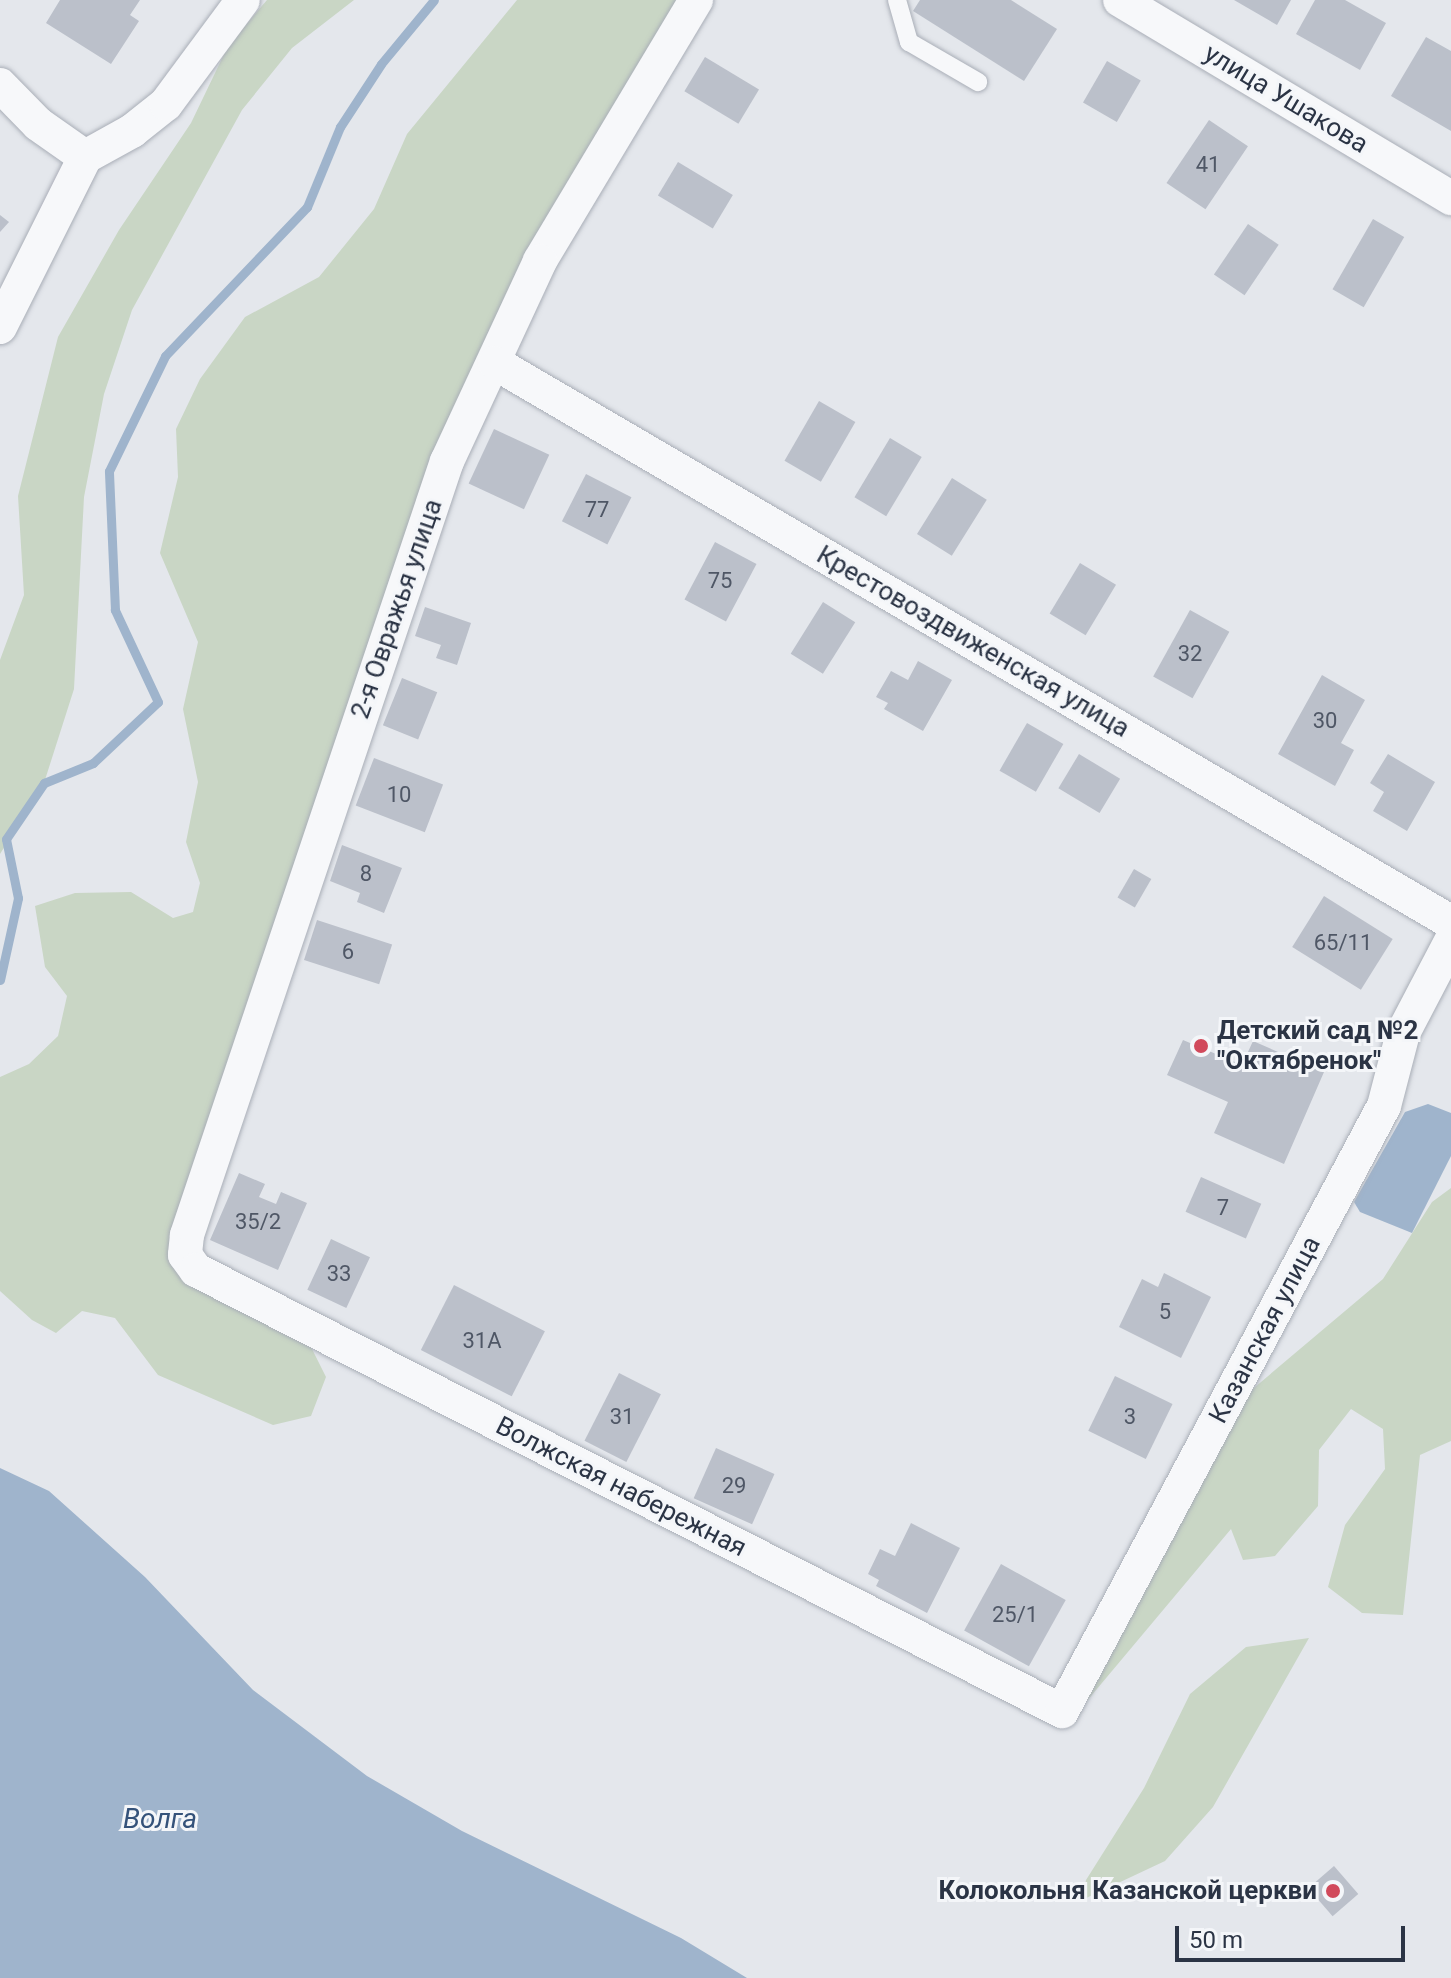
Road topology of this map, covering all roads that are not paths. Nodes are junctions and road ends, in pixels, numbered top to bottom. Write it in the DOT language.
graph roads {
  1 [pos="243,0"];
  2 [pos="696,0"];
  3 [pos="897,0"];
  4 [pos="1120,0"];
  5 [pos="978,82"];
  6 [pos="0,85"];
  7 [pos="85,157"];
  8 [pos="1451,198"];
  9 [pos="0,327"];
  10 [pos="495,363"];
  11 [pos="1451,922"];
  12 [pos="1451,941"];
  13 [pos="185,1255"];
  14 [pos="1062,1711"];
  1 -- 7 [label="street"];
  2 -- 10 [label="street, 2-я Овражья улица"];
  3 -- 5 [label="lane"];
  4 -- 8 [label="street, улица Ушакова"];
  6 -- 7 [label="street"];
  7 -- 9 [label="street"];
  10 -- 11 [label="street, Крестовоздвиженская улица"];
  10 -- 13 [label="street, 2-я Овражья улица"];
  12 -- 14 [label="street, Казанская улица"];
  13 -- 14 [label="street, Волжская набережная"];
}
